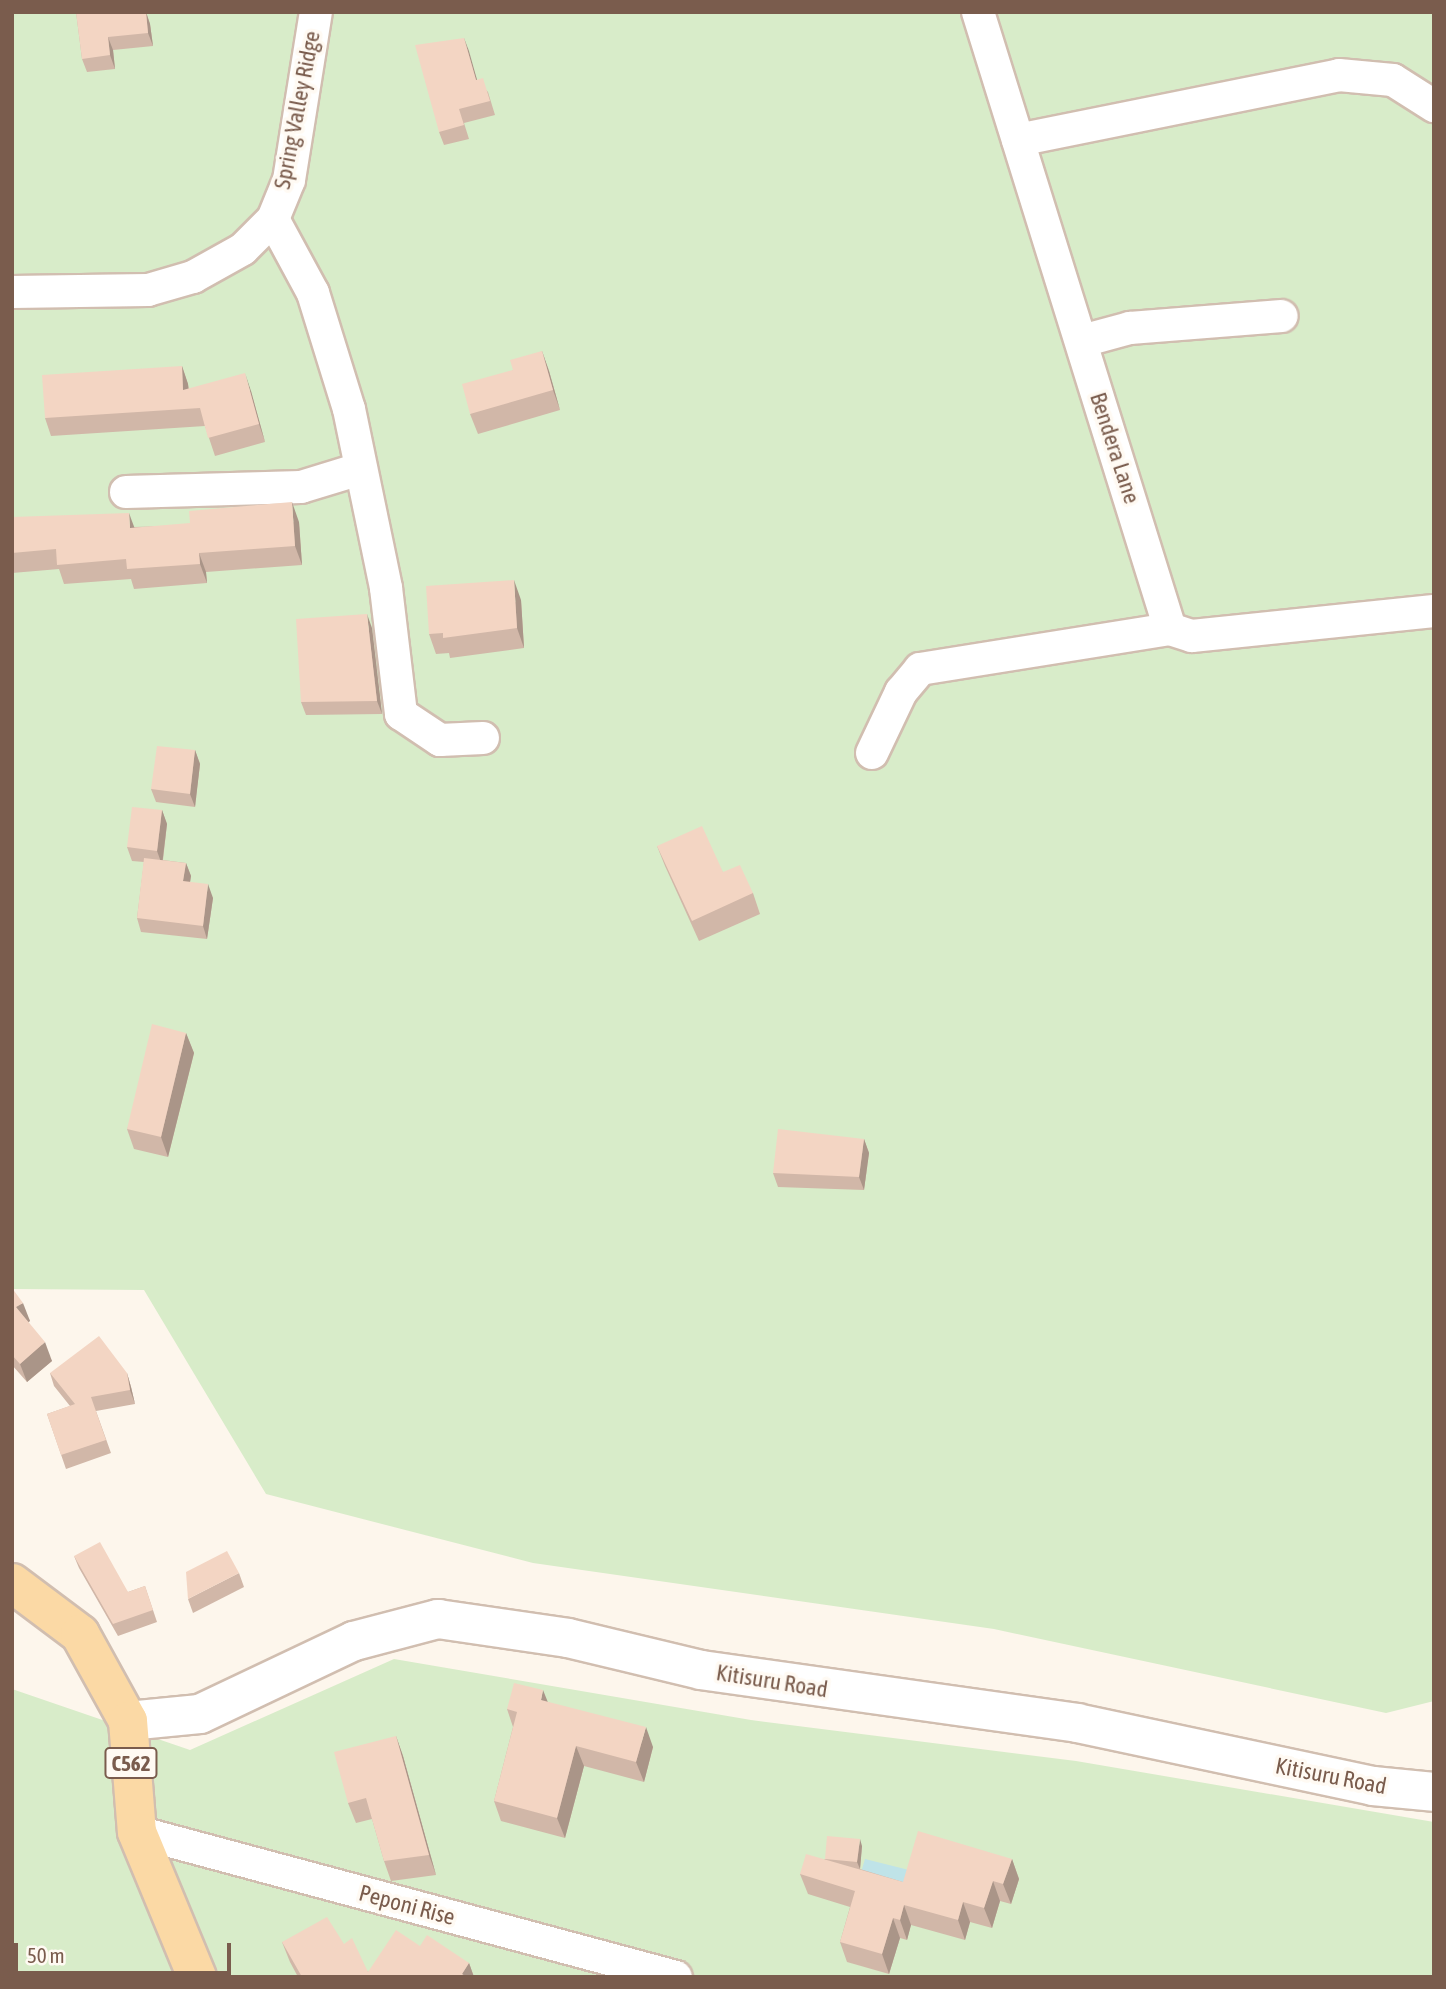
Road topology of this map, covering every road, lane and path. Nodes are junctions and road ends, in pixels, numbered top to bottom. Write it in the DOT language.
graph roads {
  1 [pos="316,12"];
  2 [pos="978,12"];
  3 [pos="1434,106"];
  4 [pos="1018,140"];
  5 [pos="273,219"];
  6 [pos="12,292"];
  7 [pos="1282,316"];
  8 [pos="1082,341"];
  9 [pos="360,469"];
  10 [pos="125,492"];
  11 [pos="1434,611"];
  12 [pos="1170,629"];
  13 [pos="483,738"];
  14 [pos="872,753"];
  15 [pos="12,1583"];
  16 [pos="128,1721"];
  17 [pos="1434,1792"];
  18 [pos="137,1832"];
  19 [pos="197,1977"];
  20 [pos="676,1977"];
  1 -- 5 [label="street, Spring Valley Ridge"];
  2 -- 4 [label="street, Bendera Lane"];
  3 -- 4 [label="street"];
  4 -- 8 [label="street, Bendera Lane"];
  5 -- 6 [label="street, Spring Valley Ridge"];
  5 -- 9 [label="street"];
  7 -- 8 [label="street"];
  8 -- 12 [label="street, Bendera Lane"];
  9 -- 10 [label="street"];
  9 -- 13 [label="street"];
  11 -- 12 [label="street"];
  12 -- 14 [label="street"];
  15 -- 16 [label="main road, C562"];
  16 -- 17 [label="street, Kitisuru Road"];
  16 -- 18 [label="main road, C562"];
  18 -- 19 [label="main road, C562"];
  18 -- 20 [label="street, Peponi Rise"];
}
